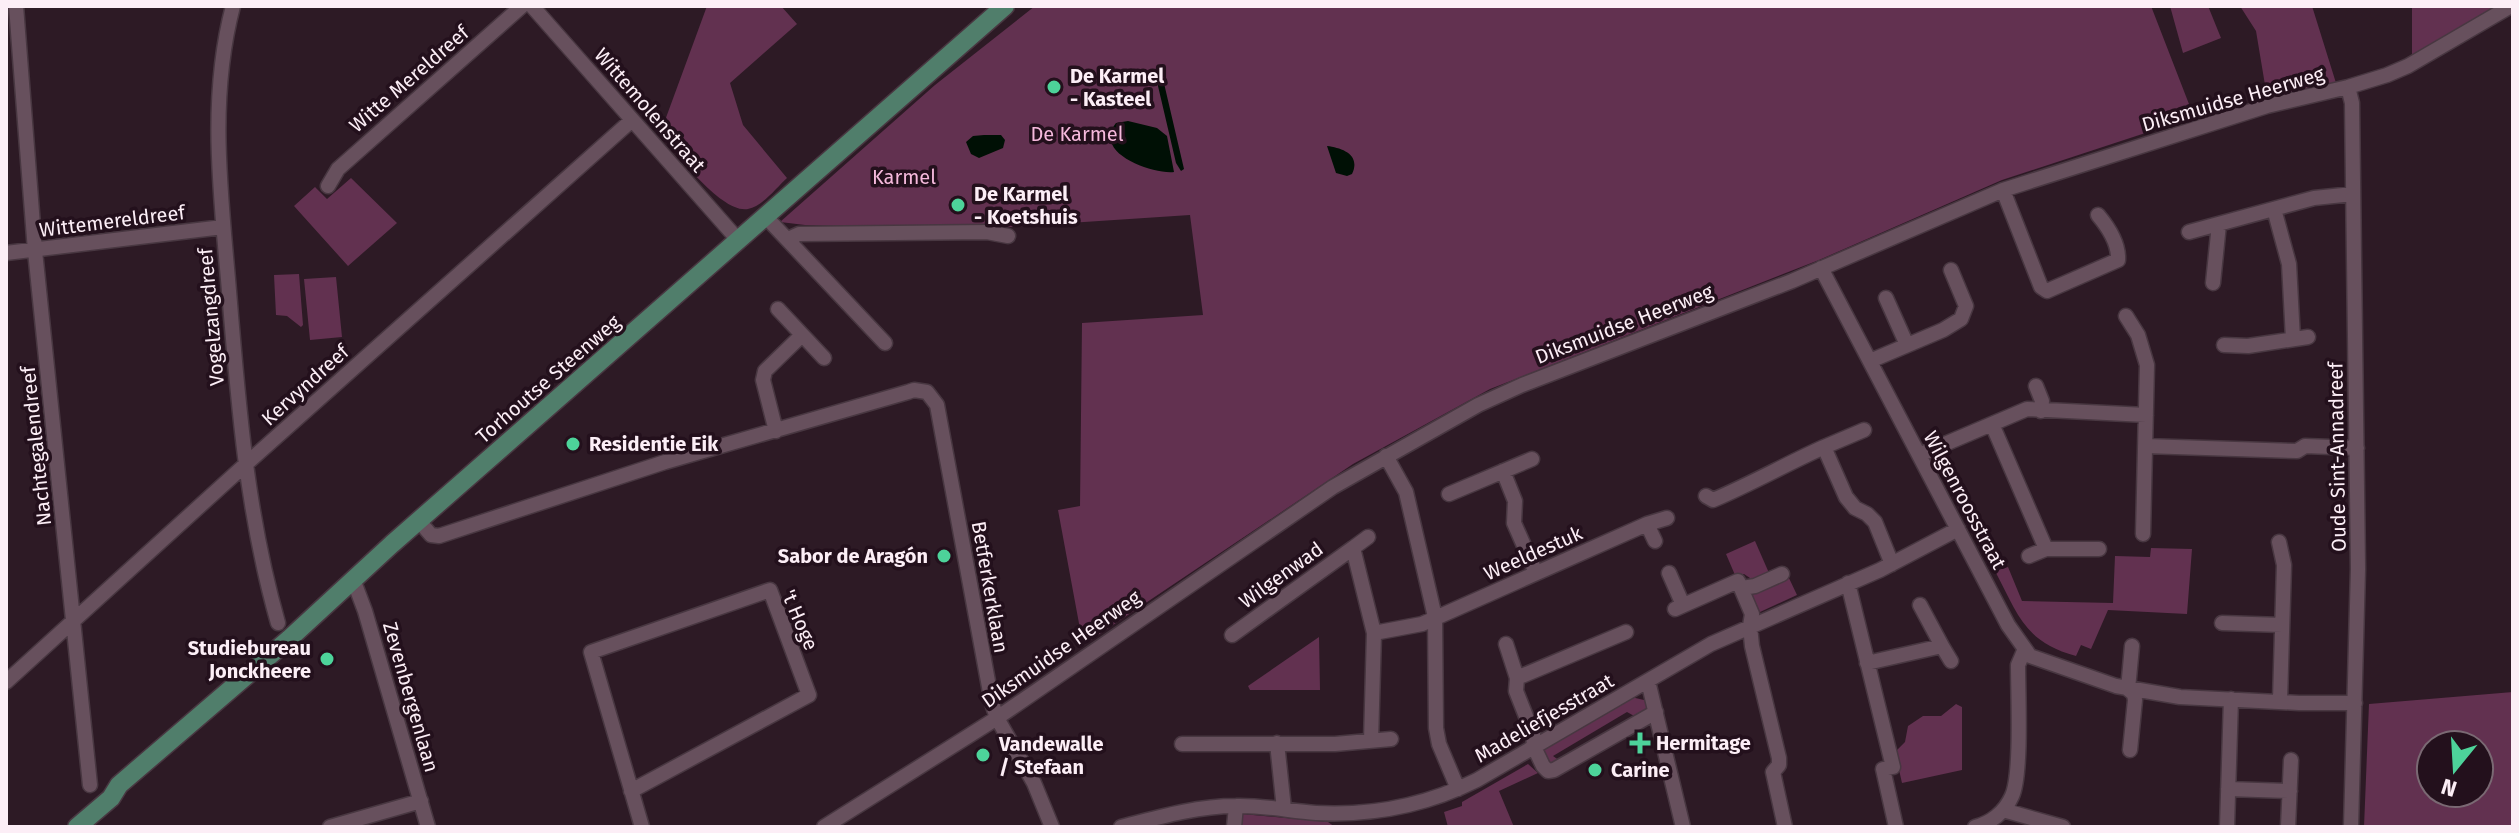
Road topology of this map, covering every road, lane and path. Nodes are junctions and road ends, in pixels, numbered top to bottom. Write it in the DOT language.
graph roads {
  1 [pos="16,6"];
  2 [pos="233,6"];
  3 [pos="522,6"];
  4 [pos="532,6"];
  5 [pos="1005,6"];
  6 [pos="2511,6"];
  7 [pos="2348,87"];
  8 [pos="632,120"];
  9 [pos="328,186"];
  10 [pos="2003,190"];
  11 [pos="2353,194"];
  12 [pos="2274,209"];
  13 [pos="2098,215"];
  14 [pos="766,217"];
  15 [pos="2219,224"];
  16 [pos="223,227"];
  17 [pos="2189,232"];
  18 [pos="1008,236"];
  19 [pos="788,239"];
  20 [pos="739,241"];
  21 [pos="35,251"];
  22 [pos="6,253"];
  23 [pos="1821,268"];
  24 [pos="1951,270"];
  25 [pos="2213,283"];
  26 [pos="1886,298"];
  27 [pos="778,309"];
  28 [pos="2126,316"];
  29 [pos="802,335"];
  30 [pos="885,343"];
  31 [pos="1907,345"];
  32 [pos="2224,345"];
  33 [pos="824,358"];
  34 [pos="1870,361"];
  35 [pos="2036,386"];
  36 [pos="2041,411"];
  37 [pos="2146,415"];
  38 [pos="1992,424"];
  39 [pos="1864,430"];
  40 [pos="776,431"];
  41 [pos="2145,446"];
  42 [pos="1824,447"];
  43 [pos="2357,448"];
  44 [pos="1919,455"];
  45 [pos="1386,456"];
  46 [pos="1532,459"];
  47 [pos="246,464"];
  48 [pos="1503,471"];
  49 [pos="1449,494"];
  50 [pos="1706,496"];
  51 [pos="1667,518"];
  52 [pos="419,521"];
  53 [pos="1647,524"];
  54 [pos="1958,529"];
  55 [pos="2143,534"];
  56 [pos="1368,537"];
  57 [pos="1655,541"];
  58 [pos="2279,542"];
  59 [pos="1353,548"];
  60 [pos="2046,549"];
  61 [pos="2099,549"];
  62 [pos="2029,556"];
  63 [pos="1892,564"];
  64 [pos="1536,573"];
  65 [pos="1669,573"];
  66 [pos="1782,574"];
  67 [pos="353,579"];
  68 [pos="1848,583"];
  69 [pos="1742,588"];
  70 [pos="1920,605"];
  71 [pos="1435,617"];
  72 [pos="74,621"];
  73 [pos="278,623"];
  74 [pos="2222,623"];
  75 [pos="2282,625"];
  76 [pos="1750,626"];
  77 [pos="1616,631"];
  78 [pos="1374,633"];
  79 [pos="1232,635"];
  80 [pos="1506,644"];
  81 [pos="1942,646"];
  82 [pos="2132,646"];
  83 [pos="2024,651"];
  84 [pos="1951,661"];
  85 [pos="1867,663"];
  86 [pos="1517,678"];
  87 [pos="1648,681"];
  88 [pos="6,682"];
  89 [pos="2128,689"];
  90 [pos="2231,699"];
  91 [pos="2280,700"];
  92 [pos="2355,703"];
  93 [pos="1656,712"];
  94 [pos="997,718"];
  95 [pos="1391,739"];
  96 [pos="1371,741"];
  97 [pos="1277,743"];
  98 [pos="1182,744"];
  99 [pos="1534,747"];
  100 [pos="2130,750"];
  101 [pos="2291,760"];
  102 [pos="90,785"];
  103 [pos="119,785"];
  104 [pos="1458,789"];
  105 [pos="2228,789"];
  106 [pos="631,791"];
  107 [pos="2290,791"];
  108 [pos="421,801"];
  109 [pos="1236,806"];
  110 [pos="1284,809"];
  111 [pos="2003,810"];
  112 [pos="1344,820"];
  113 [pos="63,827"];
  114 [pos="77,827"];
  115 [pos="330,827"];
  116 [pos="428,827"];
  117 [pos="642,827"];
  118 [pos="824,827"];
  119 [pos="1052,827"];
  120 [pos="1121,827"];
  121 [pos="1234,827"];
  122 [pos="1683,827"];
  123 [pos="1785,827"];
  124 [pos="1896,827"];
  125 [pos="1975,827"];
  126 [pos="2063,827"];
  127 [pos="2227,827"];
  128 [pos="2288,827"];
  129 [pos="2351,827"];
  1 -- 21 [label="street, Nachtegalendreef"];
  2 -- 16 [label="street, Vogelzangdreef"];
  3 -- 9 [label="street, Witte Mereldreef"];
  4 -- 8 [label="street, Wittemolenstraat"];
  5 -- 14 [label="main road, Torhoutse Steenweg"];
  6 -- 7 [label="street, Diksmuidse Heerweg"];
  7 -- 10 [label="street, Diksmuidse Heerweg"];
  7 -- 11 [label="street, Oude Sint-Annadreef"];
  8 -- 20 [label="street, Wittemolenstraat"];
  8 -- 47 [label="street, Kervyndreef"];
  10 -- 13 [label="street"];
  10 -- 23 [label="street, Diksmuidse Heerweg"];
  11 -- 12 [label="street"];
  11 -- 43 [label="street, Oude Sint-Annadreef"];
  12 -- 15 [label="street"];
  12 -- 32 [label="street"];
  14 -- 19 [label="street"];
  14 -- 20 [label="main road, Torhoutse Steenweg"];
  15 -- 17 [label="street"];
  15 -- 25 [label="street"];
  16 -- 21 [label="street, Wittemereldreef"];
  16 -- 47 [label="street, Vogelzangdreef"];
  18 -- 19 [label="street"];
  19 -- 30 [label="street"];
  20 -- 52 [label="main road, Torhoutse Steenweg"];
  21 -- 22 [label="street, Wittemereldreef"];
  21 -- 72 [label="street, Nachtegalendreef"];
  23 -- 34 [label="street, Wilgenroosstraat"];
  23 -- 45 [label="street, Diksmuidse Heerweg"];
  24 -- 31 [label="street"];
  26 -- 31 [label="street"];
  27 -- 29 [label="street"];
  28 -- 37 [label="street"];
  29 -- 33 [label="street"];
  29 -- 40 [label="street"];
  31 -- 34 [label="street"];
  34 -- 44 [label="street, Wilgenroosstraat"];
  35 -- 36 [label="street"];
  36 -- 37 [label="street"];
  36 -- 38 [label="street"];
  37 -- 41 [label="street"];
  38 -- 44 [label="street"];
  38 -- 60 [label="street"];
  39 -- 42 [label="street"];
  40 -- 52 [label="street"];
  40 -- 94 [label="street, Betferkerklaan"];
  41 -- 43 [label="street"];
  41 -- 55 [label="street"];
  42 -- 50 [label="street"];
  42 -- 63 [label="street"];
  43 -- 92 [label="street, Oude Sint-Annadreef"];
  44 -- 54 [label="street, Wilgenroosstraat"];
  45 -- 71 [label="street"];
  45 -- 94 [label="street, Diksmuidse Heerweg"];
  46 -- 48 [label="street"];
  47 -- 72 [label="street, Kervyndreef"];
  47 -- 73 [label="street, Vogelzangdreef"];
  48 -- 49 [label="street"];
  48 -- 64 [label="street"];
  51 -- 53 [label="street, Weeldestuk"];
  52 -- 67 [label="main road, Torhoutse Steenweg"];
  53 -- 57 [label="street"];
  53 -- 64 [label="street, Weeldestuk"];
  54 -- 63 [label="street, Madeliefjesstraat"];
  54 -- 83 [label="street, Wilgenroosstraat"];
  56 -- 59 [label="street, Wilgenwad"];
  58 -- 75 [label="street"];
  59 -- 78 [label="street, Wilgenwad"];
  59 -- 79 [label="street, Wilgenwad"];
  60 -- 61 [label="street"];
  60 -- 62 [label="street"];
  63 -- 68 [label="street, Madeliefjesstraat"];
  64 -- 71 [label="street, Weeldestuk"];
  65 -- 69 [label="street"];
  66 -- 69 [label="street"];
  67 -- 103 [label="main road, Torhoutse Steenweg"];
  67 -- 108 [label="street, Zevenbergenlaan"];
  68 -- 76 [label="street, Madeliefjesstraat"];
  68 -- 85 [label="street"];
  69 -- 76 [label="street"];
  70 -- 81 [label="street"];
  71 -- 78 [label="street"];
  71 -- 104 [label="street"];
  72 -- 88 [label="street, Kervyndreef"];
  72 -- 102 [label="street, Nachtegalendreef"];
  74 -- 75 [label="street"];
  75 -- 91 [label="street"];
  76 -- 87 [label="street, Madeliefjesstraat"];
  76 -- 123 [label="street"];
  77 -- 86 [label="street"];
  78 -- 96 [label="street, Wilgenwad"];
  80 -- 86 [label="street"];
  81 -- 84 [label="street"];
  81 -- 85 [label="street"];
  82 -- 89 [label="street"];
  83 -- 89 [label="street"];
  83 -- 111 [label="street"];
  85 -- 124 [label="street"];
  86 -- 99 [label="street"];
  87 -- 93 [label="street"];
  87 -- 99 [label="street, Madeliefjesstraat"];
  89 -- 90 [label="street"];
  89 -- 100 [label="street"];
  90 -- 91 [label="street"];
  90 -- 105 [label="street"];
  91 -- 92 [label="street"];
  92 -- 129 [label="street, Oude Sint-Annadreef"];
  93 -- 99 [label="street"];
  93 -- 122 [label="street"];
  94 -- 118 [label="street, Diksmuidse Heerweg"];
  94 -- 119 [label="street, Betferkerklaan"];
  95 -- 96 [label="street"];
  96 -- 97 [label="street"];
  97 -- 98 [label="street"];
  97 -- 110 [label="street"];
  99 -- 104 [label="street, Madeliefjesstraat"];
  101 -- 107 [label="street"];
  103 -- 113 [label="main road, Torhoutse Steenweg"];
  103 -- 114 [label="main road, Torhoutse Steenweg"];
  104 -- 112 [label="street, Madeliefjesstraat"];
  105 -- 107 [label="street"];
  105 -- 127 [label="street"];
  106 -- 106 [label="street, 't Hoge"];
  106 -- 117 [label="street, 't Hoge"];
  107 -- 128 [label="street"];
  108 -- 115 [label="street"];
  108 -- 116 [label="street, Zevenbergenlaan"];
  109 -- 110 [label="street, Madeliefjesstraat"];
  109 -- 120 [label="street, Madeliefjesstraat"];
  109 -- 121 [label="street"];
  110 -- 112 [label="street, Madeliefjesstraat"];
  111 -- 125 [label="street"];
  111 -- 126 [label="street"];
}
